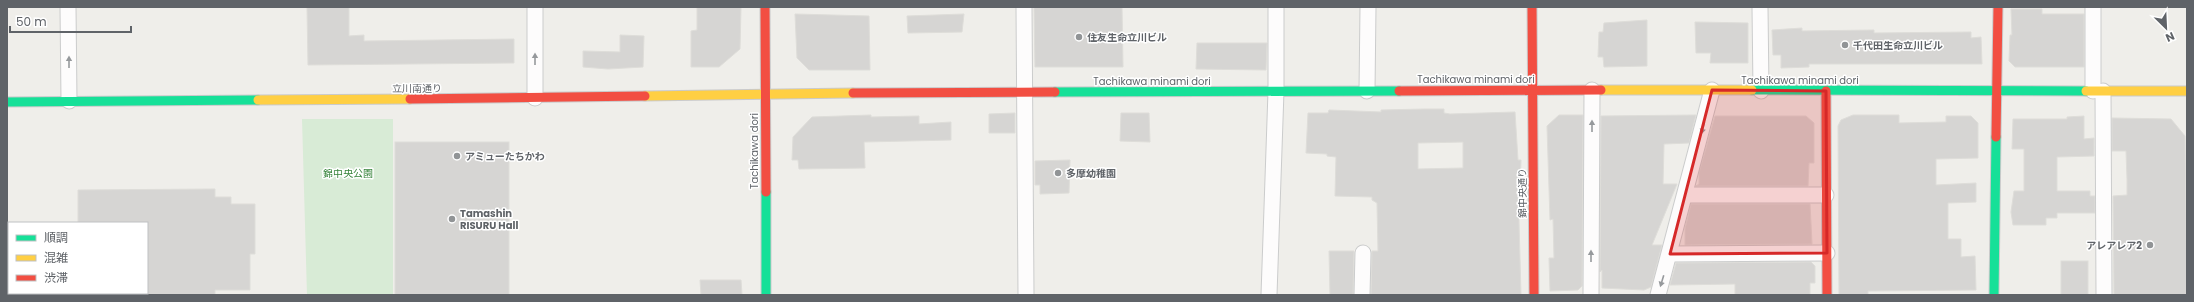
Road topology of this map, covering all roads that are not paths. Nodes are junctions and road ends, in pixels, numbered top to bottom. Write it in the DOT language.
graph roads {
  1 [pos="68,7"];
  2 [pos="535,7"];
  3 [pos="765,7"];
  4 [pos="1024,7"];
  5 [pos="1276,7"];
  6 [pos="1368,7"];
  7 [pos="1532,7"];
  8 [pos="1760,7"];
  9 [pos="1998,7"];
  10 [pos="2093,7"];
  11 [pos="1533,90"];
  12 [pos="1592,90"];
  13 [pos="1712,90"];
  14 [pos="1276,91"];
  15 [pos="1367,91"];
  16 [pos="1761,91"];
  17 [pos="1826,91"];
  18 [pos="1995,91"];
  19 [pos="2098,91"];
  20 [pos="2187,91"];
  21 [pos="1025,92"];
  22 [pos="765,93"];
  23 [pos="535,98"];
  24 [pos="69,101"];
  25 [pos="7,102"];
  26 [pos="1686,195"];
  27 [pos="1826,195"];
  28 [pos="1363,253"];
  29 [pos="1827,253"];
  30 [pos="1670,254"];
  31 [pos="766,295"];
  32 [pos="1026,295"];
  33 [pos="1269,295"];
  34 [pos="1362,295"];
  35 [pos="1534,295"];
  36 [pos="1590,295"];
  37 [pos="1658,295"];
  38 [pos="1827,295"];
  39 [pos="1994,295"];
  40 [pos="2104,295"];
  24 -- 1 [label="street, one-way"];
  23 -- 2 [label="street, one-way"];
  3 -- 22 [label="street, Tachikawa dori"];
  4 -- 21 [label="street"];
  5 -- 14 [label="street"];
  6 -- 15 [label="street"];
  7 -- 11 [label="street, 錦中央通り"];
  8 -- 16 [label="street"];
  9 -- 18 [label="street"];
  10 -- 19 [label="street"];
  11 -- 12 [label="street, Tachikawa minami dori"];
  11 -- 15 [label="street, Tachikawa minami dori"];
  11 -- 35 [label="street, 錦中央通り"];
  12 -- 13 [label="street, Tachikawa minami dori"];
  36 -- 12 [label="street, one-way"];
  13 -- 16 [label="street, Tachikawa minami dori"];
  13 -- 26 [label="street, one-way"];
  14 -- 15 [label="street, Tachikawa minami dori"];
  14 -- 21 [label="street, Tachikawa minami dori"];
  14 -- 33 [label="street"];
  16 -- 17 [label="street, Tachikawa minami dori"];
  17 -- 18 [label="street, Tachikawa minami dori"];
  17 -- 27 [label="street"];
  18 -- 19 [label="street, Tachikawa minami dori"];
  18 -- 39 [label="street"];
  19 -- 20 [label="street, Tachikawa minami dori"];
  19 -- 40 [label="street"];
  21 -- 22 [label="street, Tachikawa minami dori"];
  21 -- 32 [label="street"];
  22 -- 23 [label="street, 立川南通り"];
  22 -- 31 [label="street, Tachikawa dori"];
  23 -- 24 [label="street, 立川南通り"];
  24 -- 25 [label="street, 立川南通り"];
  26 -- 27 [label="street"];
  26 -- 30 [label="street"];
  27 -- 29 [label="street"];
  28 -- 34 [label="street"];
  29 -- 30 [label="street"];
  29 -- 38 [label="street"];
  30 -- 37 [label="street, one-way"];
}
